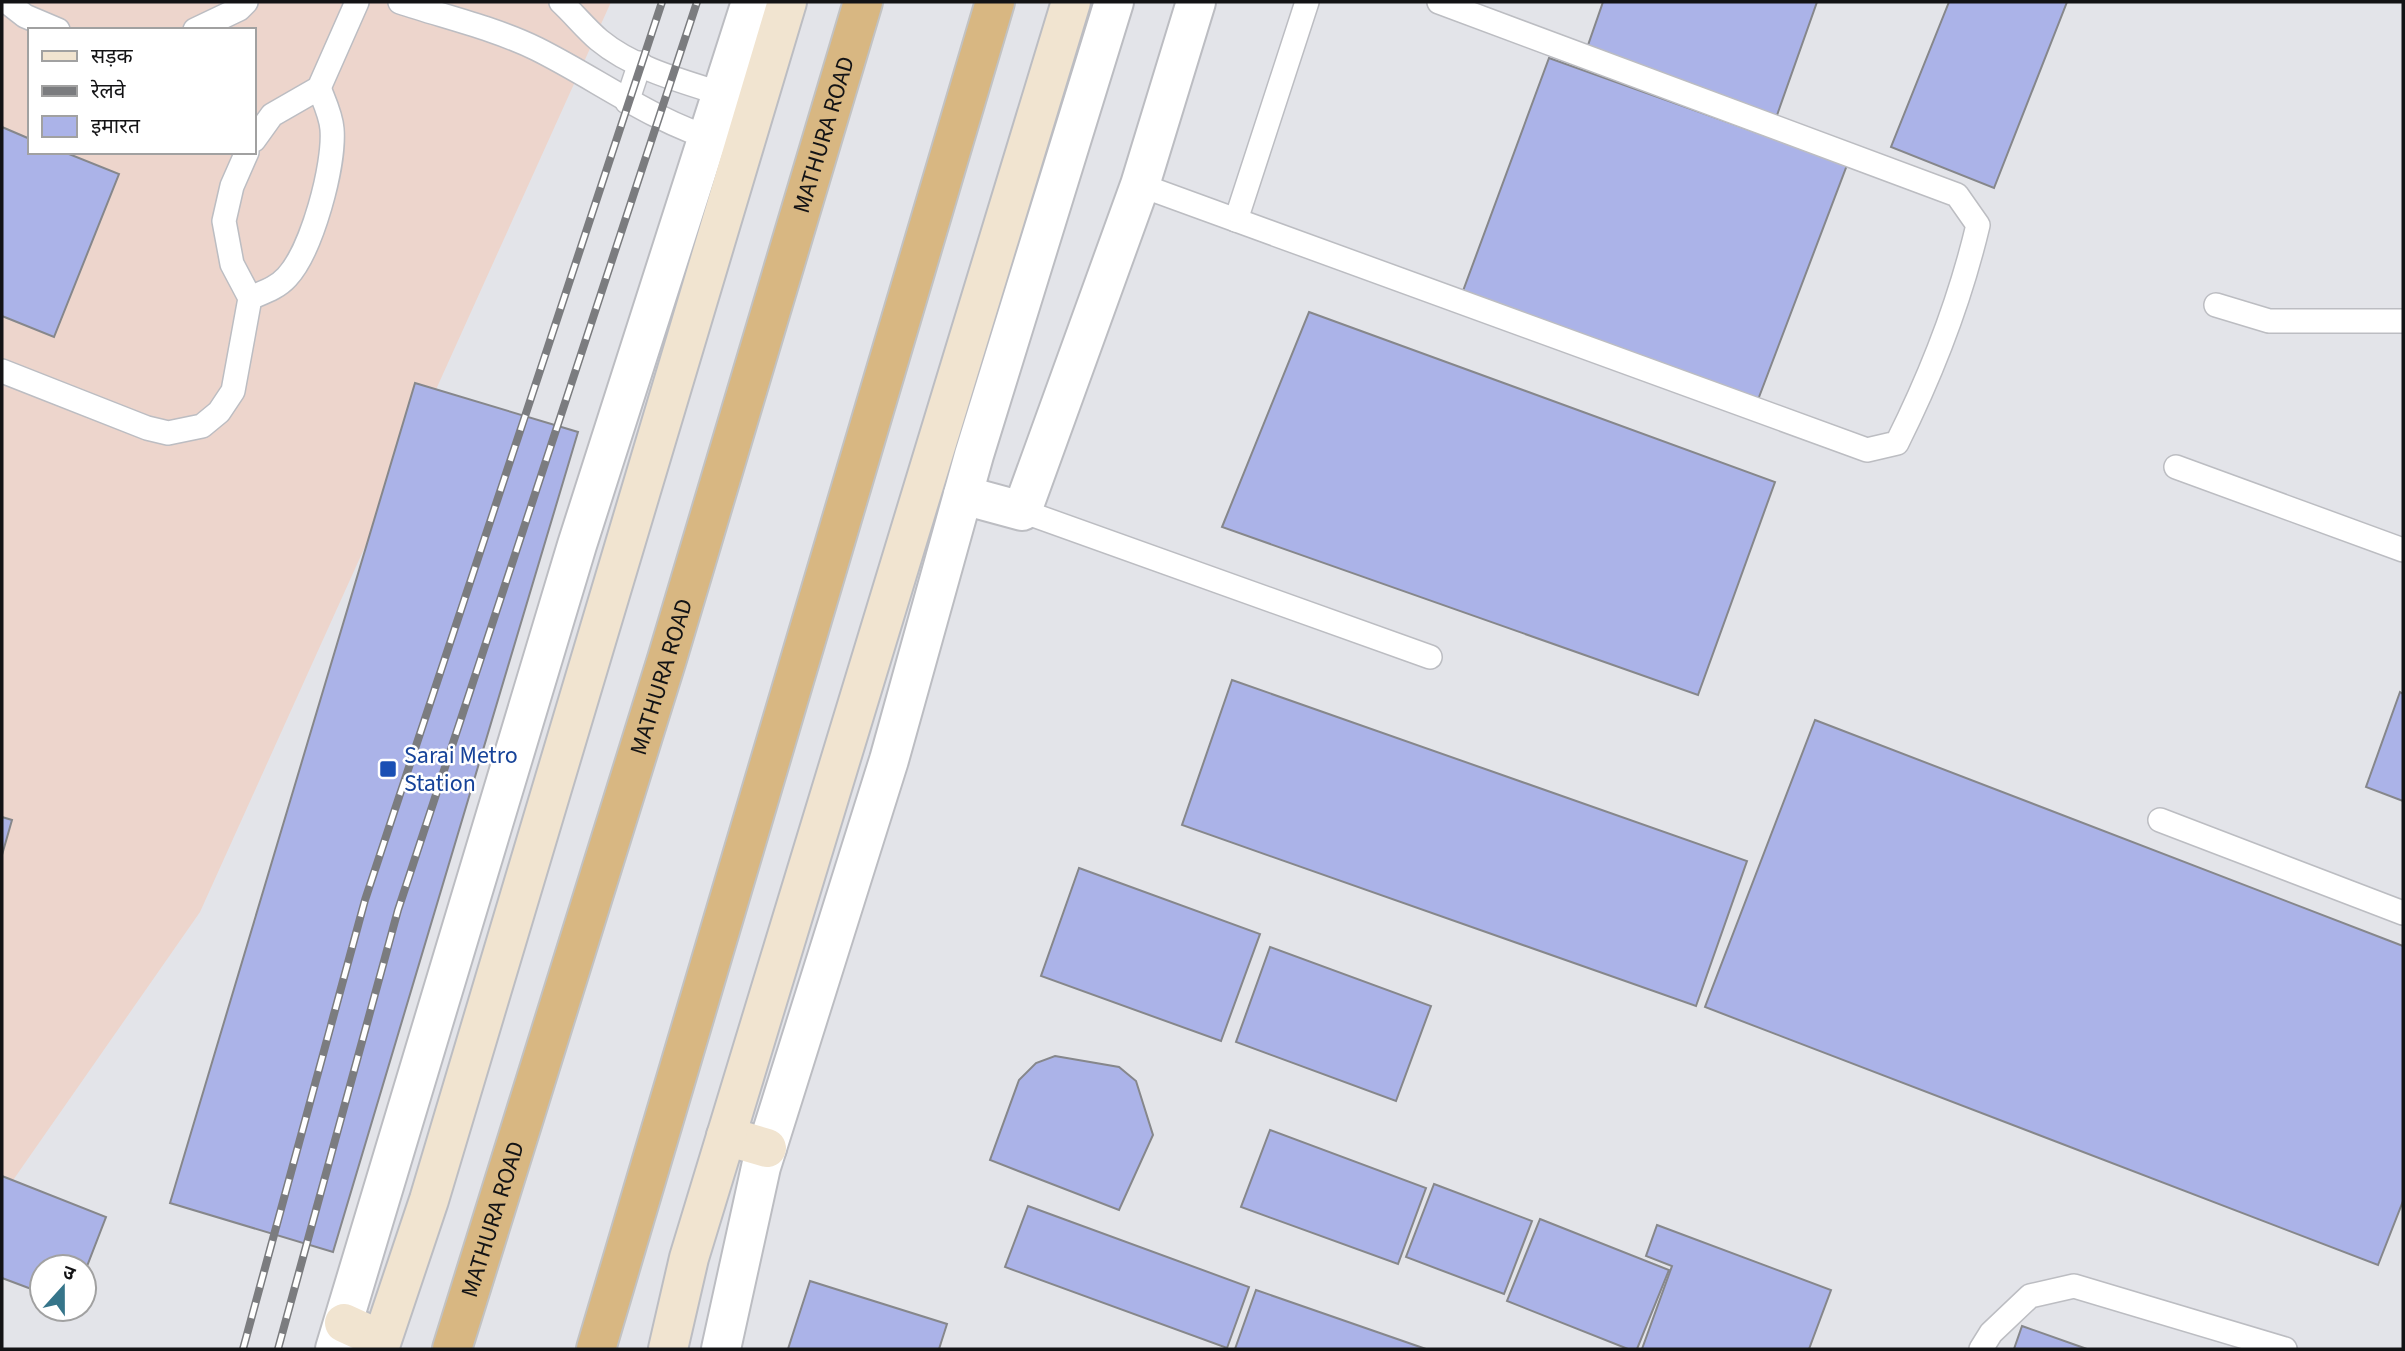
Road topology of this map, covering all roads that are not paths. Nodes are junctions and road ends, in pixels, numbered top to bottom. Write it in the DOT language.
graph roads {
  1 [pos="7,2"];
  2 [pos="246,2"];
  3 [pos="357,2"];
  4 [pos="400,2"];
  5 [pos="561,2"];
  6 [pos="751,2"];
  7 [pos="787,2"];
  8 [pos="863,2"];
  9 [pos="995,2"];
  10 [pos="1071,2"];
  11 [pos="1114,2"];
  12 [pos="1196,2"];
  13 [pos="1307,2"];
  14 [pos="1439,2"];
  15 [pos="53,28"];
  16 [pos="199,28"];
  17 [pos="640,63"];
  18 [pos="319,88"];
  19 [pos="739,98"];
  20 [pos="626,102"];
  21 [pos="256,137"];
  22 [pos="726,142"];
  23 [pos="246,154"];
  24 [pos="1140,186"];
  25 [pos="1236,220"];
  26 [pos="250,298"];
  27 [pos="2216,305"];
  28 [pos="2403,321"];
  29 [pos="2,371"];
  30 [pos="2176,467"];
  31 [pos="963,495"];
  32 [pos="1022,511"];
  33 [pos="2403,550"];
  34 [pos="1430,657"];
  35 [pos="2160,820"];
  36 [pos="2403,913"];
  37 [pos="726,1136"];
  38 [pos="767,1149"];
  39 [pos="340,1336"];
  40 [pos="380,1345"];
  41 [pos="452,1349"];
  42 [pos="596,1349"];
  43 [pos="668,1349"];
  44 [pos="721,1349"];
  45 [pos="1981,1349"];
  46 [pos="2286,1349"];
  1 -- 15 [label="lane"];
  2 -- 16 [label="lane"];
  3 -- 18 [label="lane"];
  4 -- 20 [label="lane"];
  5 -- 17 [label="lane"];
  6 -- 19 [label="street"];
  7 -- 19 [label="main road"];
  8 -- 41 [label="highway, MATHURA ROAD"];
  9 -- 42 [label="highway"];
  10 -- 37 [label="main road"];
  11 -- 31 [label="street"];
  12 -- 24 [label="street"];
  13 -- 25 [label="lane"];
  14 -- 25 [label="lane"];
  17 -- 19 [label="lane"];
  17 -- 20 [label="lane"];
  18 -- 21 [label="lane"];
  18 -- 26 [label="lane"];
  19 -- 22 [label="main road"];
  20 -- 22 [label="lane"];
  22 -- 39 [label="street"];
  22 -- 40 [label="main road"];
  23 -- 26 [label="lane"];
  24 -- 25 [label="lane"];
  24 -- 32 [label="street"];
  26 -- 29 [label="lane"];
  27 -- 28 [label="lane"];
  30 -- 33 [label="lane"];
  31 -- 32 [label="street"];
  31 -- 38 [label="street"];
  32 -- 34 [label="lane"];
  35 -- 36 [label="lane"];
  37 -- 38 [label="main road"];
  37 -- 43 [label="main road"];
  38 -- 44 [label="street"];
  39 -- 40 [label="main road"];
  45 -- 46 [label="lane"];
}
